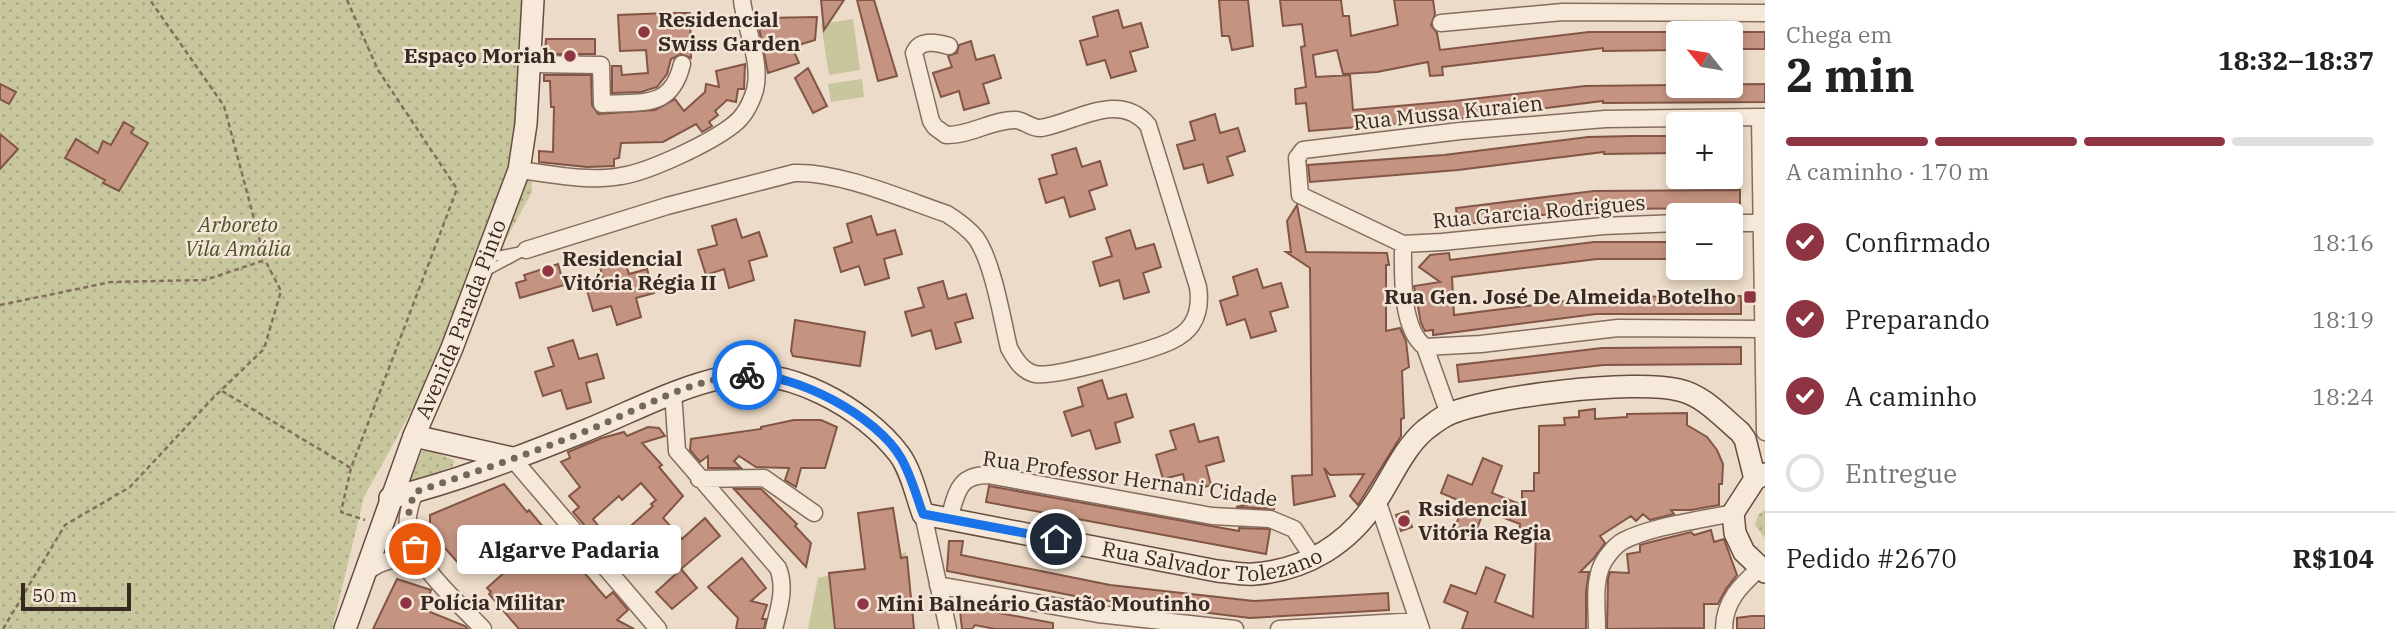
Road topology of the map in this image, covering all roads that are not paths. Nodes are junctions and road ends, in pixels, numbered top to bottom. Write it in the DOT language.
graph roads {
  1 [pos="533,0"];
  2 [pos="742,0"];
  3 [pos="1765,13"];
  4 [pos="1441,23"];
  5 [pos="948,46"];
  6 [pos="530,64"];
  7 [pos="682,64"];
  8 [pos="1763,117"];
  9 [pos="519,170"];
  10 [pos="1666,223"];
  11 [pos="1743,223"];
  12 [pos="1762,223"];
  13 [pos="1403,244"];
  14 [pos="526,250"];
  15 [pos="483,267"];
  16 [pos="1762,329"];
  17 [pos="1425,346"];
  18 [pos="673,392"];
  19 [pos="1449,414"];
  20 [pos="1765,432"];
  21 [pos="414,436"];
  22 [pos="456,445"];
  23 [pos="512,458"];
  24 [pos="459,477"];
  25 [pos="1760,477"];
  26 [pos="699,479"];
  27 [pos="415,492"];
  28 [pos="390,498"];
  29 [pos="1377,500"];
  30 [pos="814,513"];
  31 [pos="1733,513"];
  32 [pos="923,514"];
  33 [pos="949,518"];
  34 [pos="1314,559"];
  35 [pos="424,564"];
  36 [pos="1762,570"];
  37 [pos="365,573"];
  38 [pos="938,585"];
  39 [pos="1419,625"];
  40 [pos="345,629"];
  41 [pos="483,629"];
  42 [pos="658,629"];
  43 [pos="774,629"];
  44 [pos="948,629"];
  45 [pos="1235,629"];
  46 [pos="1279,629"];
  47 [pos="1597,629"];
  48 [pos="1724,629"];
  1 -- 6 [label="street, Avenida Parada Pinto"];
  2 -- 9 [label="street"];
  3 -- 4 [label="street"];
  5 -- 14 [label="street"];
  6 -- 7 [label="street"];
  6 -- 9 [label="street, Avenida Parada Pinto"];
  8 -- 12 [label="street"];
  8 -- 13 [label="street, Rua Mussa Kuraien"];
  9 -- 15 [label="street, Avenida Parada Pinto"];
  10 -- 13 [label="street, Rua Garcia Rodrigues"];
  11 -- 12 [label="street"];
  12 -- 16 [label="street"];
  13 -- 17 [label="street"];
  14 -- 15 [label="lane"];
  14 -- 15 [label="lane"];
  15 -- 21 [label="street, Avenida Parada Pinto"];
  16 -- 17 [label="street"];
  16 -- 20 [label="street"];
  17 -- 19 [label="street"];
  18 -- 23 [label="street"];
  18 -- 26 [label="street"];
  18 -- 32 [label="street"];
  19 -- 25 [label="street, Rua Salvador Tolezano"];
  19 -- 29 [label="street, Rua Salvador Tolezano"];
  21 -- 22 [label="street"];
  21 -- 28 [label="street, Avenida Parada Pinto"];
  22 -- 23 [label="street"];
  22 -- 24 [label="street"];
  23 -- 24 [label="street"];
  23 -- 42 [label="street"];
  24 -- 27 [label="street"];
  25 -- 31 [label="street"];
  26 -- 30 [label="street"];
  26 -- 43 [label="street"];
  27 -- 28 [label="street"];
  27 -- 35 [label="street"];
  28 -- 37 [label="street, Avenida Parada Pinto"];
  29 -- 34 [label="street, Rua Salvador Tolezano"];
  29 -- 39 [label="street"];
  31 -- 36 [label="street"];
  31 -- 47 [label="street"];
  32 -- 33 [label="street, Rua Salvador Tolezano"];
  32 -- 38 [label="street"];
  33 -- 34 [label="street, Rua Salvador Tolezano"];
  33 -- 34 [label="street, Rua Professor Hernani Cidade"];
  35 -- 37 [label="street"];
  35 -- 41 [label="street"];
  36 -- 48 [label="street"];
  37 -- 40 [label="street, Avenida Parada Pinto"];
  38 -- 44 [label="street"];
  38 -- 45 [label="street"];
  39 -- 46 [label="street"];
}
